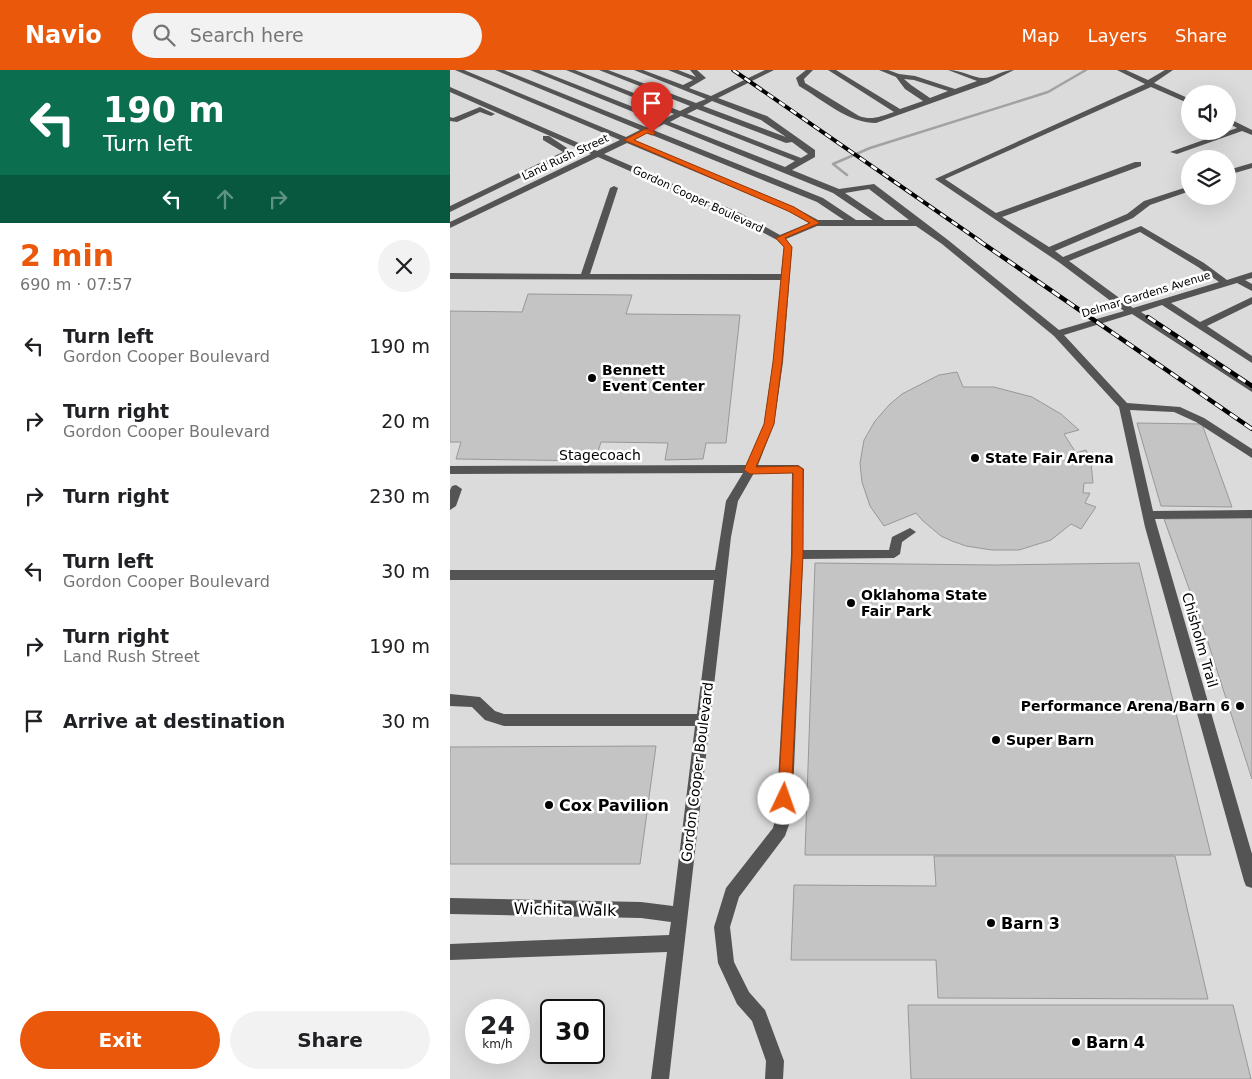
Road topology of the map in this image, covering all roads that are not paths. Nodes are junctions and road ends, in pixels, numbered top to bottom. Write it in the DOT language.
graph roads {
  1 [pos="458,70"];
  2 [pos="498,70"];
  3 [pos="535,70"];
  4 [pos="569,70"];
  5 [pos="602,70"];
  6 [pos="637,70"];
  7 [pos="671,70"];
  8 [pos="693,70"];
  9 [pos="771,70"];
  10 [pos="810,70"];
  11 [pos="831,70"];
  12 [pos="882,70"];
  13 [pos="951,70"];
  14 [pos="1011,70"];
  15 [pos="1120,70"];
  16 [pos="1170,70"];
  17 [pos="898,76"];
  18 [pos="518,78"];
  19 [pos="698,80"];
  20 [pos="985,81"];
  21 [pos="1150,82"];
  22 [pos="498,87"];
  23 [pos="684,88"];
  24 [pos="450,89"];
  25 [pos="955,92"];
  26 [pos="471,98"];
  27 [pos="1181,98"];
  28 [pos="712,99"];
  29 [pos="929,101"];
  30 [pos="697,106"];
  31 [pos="899,112"];
  32 [pos="681,114"];
  33 [pos="450,119"];
  34 [pos="664,122"];
  35 [pos="1236,124"];
  36 [pos="1243,128"];
  37 [pos="647,131"];
  38 [pos="1252,133"];
  39 [pos="628,140"];
  40 [pos="798,142"];
  41 [pos="1174,152"];
  42 [pos="601,155"];
  43 [pos="801,161"];
  44 [pos="1138,164"];
  45 [pos="1252,165"];
  46 [pos="786,170"];
  47 [pos="1236,170"];
  48 [pos="614,188"];
  49 [pos="1181,191"];
  50 [pos="838,192"];
  51 [pos="450,208"];
  52 [pos="996,216"];
  53 [pos="816,223"];
  54 [pos="854,223"];
  55 [pos="883,223"];
  56 [pos="918,223"];
  57 [pos="450,225"];
  58 [pos="450,232"];
  59 [pos="780,238"];
  60 [pos="1048,251"];
  61 [pos="1063,261"];
  62 [pos="1252,275"];
  63 [pos="450,276"];
  64 [pos="585,276"];
  65 [pos="784,277"];
  66 [pos="1237,279"];
  67 [pos="1226,283"];
  68 [pos="1252,288"];
  69 [pos="1252,300"];
  70 [pos="1162,302"];
  71 [pos="1132,311"];
  72 [pos="1199,326"];
  73 [pos="1062,336"];
  74 [pos="1252,360"];
  75 [pos="1252,389"];
  76 [pos="1124,406"];
  77 [pos="1252,454"];
  78 [pos="450,470"];
  79 [pos="750,470"];
  80 [pos="456,489"];
  81 [pos="450,506"];
  82 [pos="1148,514"];
  83 [pos="1252,514"];
  84 [pos="910,532"];
  85 [pos="797,555"];
  86 [pos="450,575"];
  87 [pos="720,575"];
  88 [pos="450,700"];
  89 [pos="703,720"];
  90 [pos="1252,881"];
  91 [pos="450,906"];
  92 [pos="680,915"];
  93 [pos="676,943"];
  94 [pos="450,952"];
  95 [pos="660,1079"];
  96 [pos="774,1079"];
  1 -- 22 [label="street, Gordon Cooper Boulevard"];
  2 -- 18 [label="street"];
  3 -- 18 [label="street"];
  3 -- 34 [label="street"];
  4 -- 32 [label="street"];
  5 -- 30 [label="street"];
  6 -- 23 [label="street"];
  7 -- 19 [label="street"];
  8 -- 19 [label="street"];
  9 -- 28 [label="street, Land Rush Street"];
  10 -- 31 [label="street"];
  11 -- 31 [label="street"];
  12 -- 17 [label="street"];
  13 -- 20 [label="street"];
  14 -- 20 [label="street"];
  15 -- 21 [label="street"];
  16 -- 21 [label="street"];
  17 -- 25 [label="street"];
  17 -- 29 [label="street"];
  18 -- 22 [label="street"];
  18 -- 37 [label="street"];
  19 -- 23 [label="street"];
  20 -- 25 [label="street"];
  21 -- 27 [label="street"];
  21 -- 52 [label="street"];
  22 -- 26 [label="street"];
  22 -- 39 [label="street, Gordon Cooper Boulevard"];
  23 -- 28 [label="street"];
  24 -- 26 [label="street, Gordon Cooper Boulevard"];
  25 -- 29 [label="street"];
  26 -- 42 [label="street, Gordon Cooper Boulevard"];
  28 -- 30 [label="street, Land Rush Street"];
  28 -- 40 [label="street"];
  29 -- 31 [label="street"];
  30 -- 32 [label="street, Land Rush Street"];
  30 -- 40 [label="street"];
  32 -- 34 [label="street, Land Rush Street"];
  32 -- 43 [label="street"];
  33 -- 51 [label="street"];
  34 -- 37 [label="street, Land Rush Street"];
  34 -- 46 [label="street"];
  35 -- 36 [label="street"];
  36 -- 38 [label="street"];
  36 -- 41 [label="street"];
  37 -- 39 [label="street, Land Rush Street"];
  37 -- 54 [label="street"];
  39 -- 42 [label="street, Land Rush Street"];
  39 -- 53 [label="street, Gordon Cooper Boulevard"];
  40 -- 43 [label="street"];
  42 -- 57 [label="street, Land Rush Street"];
  42 -- 58 [label="street"];
  42 -- 59 [label="street, Gordon Cooper Boulevard"];
  43 -- 46 [label="street"];
  44 -- 52 [label="street"];
  45 -- 47 [label="street"];
  46 -- 50 [label="street"];
  48 -- 64 [label="street"];
  49 -- 60 [label="street"];
  50 -- 55 [label="street"];
  50 -- 56 [label="street"];
  52 -- 60 [label="street"];
  53 -- 54 [label="street"];
  53 -- 59 [label="street"];
  54 -- 55 [label="street"];
  55 -- 56 [label="street"];
  56 -- 73 [label="street"];
  59 -- 65 [label="street, Gordon Cooper Boulevard"];
  60 -- 61 [label="street"];
  61 -- 67 [label="street"];
  61 -- 71 [label="street"];
  62 -- 66 [label="street, Delmar Gardens Avenue"];
  63 -- 64 [label="street"];
  64 -- 65 [label="street"];
  65 -- 79 [label="street, Gordon Cooper Boulevard"];
  66 -- 67 [label="street, Delmar Gardens Avenue"];
  66 -- 68 [label="street"];
  67 -- 70 [label="street, Delmar Gardens Avenue"];
  69 -- 72 [label="street"];
  70 -- 71 [label="street, Delmar Gardens Avenue"];
  70 -- 72 [label="street"];
  71 -- 73 [label="street, Delmar Gardens Avenue"];
  71 -- 75 [label="street"];
  72 -- 74 [label="street"];
  73 -- 76 [label="street"];
  76 -- 77 [label="street"];
  76 -- 82 [label="street, Chisholm Trail"];
  78 -- 79 [label="street, Stagecoach"];
  79 -- 85 [label="street"];
  79 -- 87 [label="street, Gordon Cooper Boulevard"];
  80 -- 81 [label="street"];
  82 -- 83 [label="street"];
  82 -- 90 [label="street, Chisholm Trail"];
  84 -- 85 [label="street"];
  85 -- 96 [label="street"];
  86 -- 87 [label="street"];
  87 -- 89 [label="street, Gordon Cooper Boulevard"];
  88 -- 89 [label="street"];
  89 -- 92 [label="street, Gordon Cooper Boulevard"];
  91 -- 92 [label="street, Wichita Walk"];
  92 -- 93 [label="street, Gordon Cooper Boulevard"];
  93 -- 94 [label="street"];
  93 -- 95 [label="street, Gordon Cooper Boulevard"];
}
